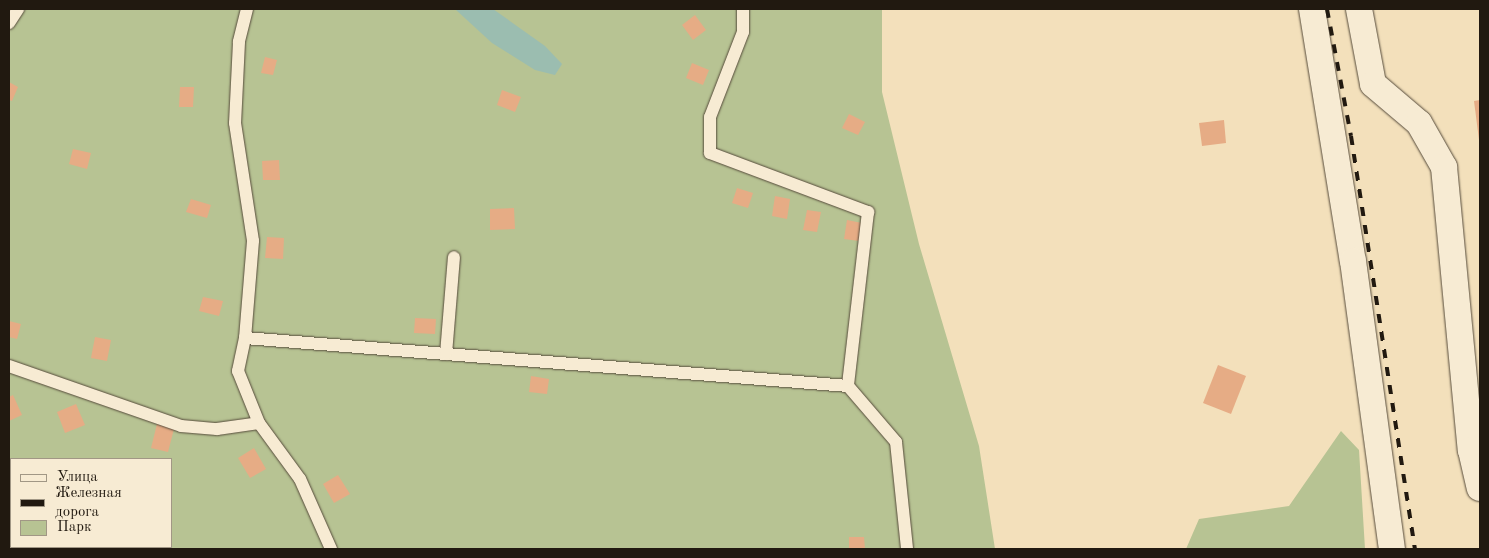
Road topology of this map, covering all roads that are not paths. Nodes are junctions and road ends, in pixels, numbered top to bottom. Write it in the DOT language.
graph roads {
  1 [pos="18,9"];
  2 [pos="247,9"];
  3 [pos="743,9"];
  4 [pos="1312,9"];
  5 [pos="1359,9"];
  6 [pos="9,23"];
  7 [pos="454,257"];
  8 [pos="245,338"];
  9 [pos="446,354"];
  10 [pos="9,366"];
  11 [pos="848,386"];
  12 [pos="259,423"];
  13 [pos="1480,488"];
  14 [pos="331,549"];
  15 [pos="907,549"];
  16 [pos="1392,549"];
  1 -- 6 [label="lane"];
  2 -- 8 [label="lane"];
  3 -- 11 [label="lane"];
  4 -- 16 [label="street"];
  5 -- 13 [label="street"];
  7 -- 9 [label="lane"];
  8 -- 9 [label="lane"];
  8 -- 12 [label="lane"];
  9 -- 11 [label="lane"];
  10 -- 12 [label="lane"];
  11 -- 15 [label="lane"];
  12 -- 14 [label="lane"];
}
